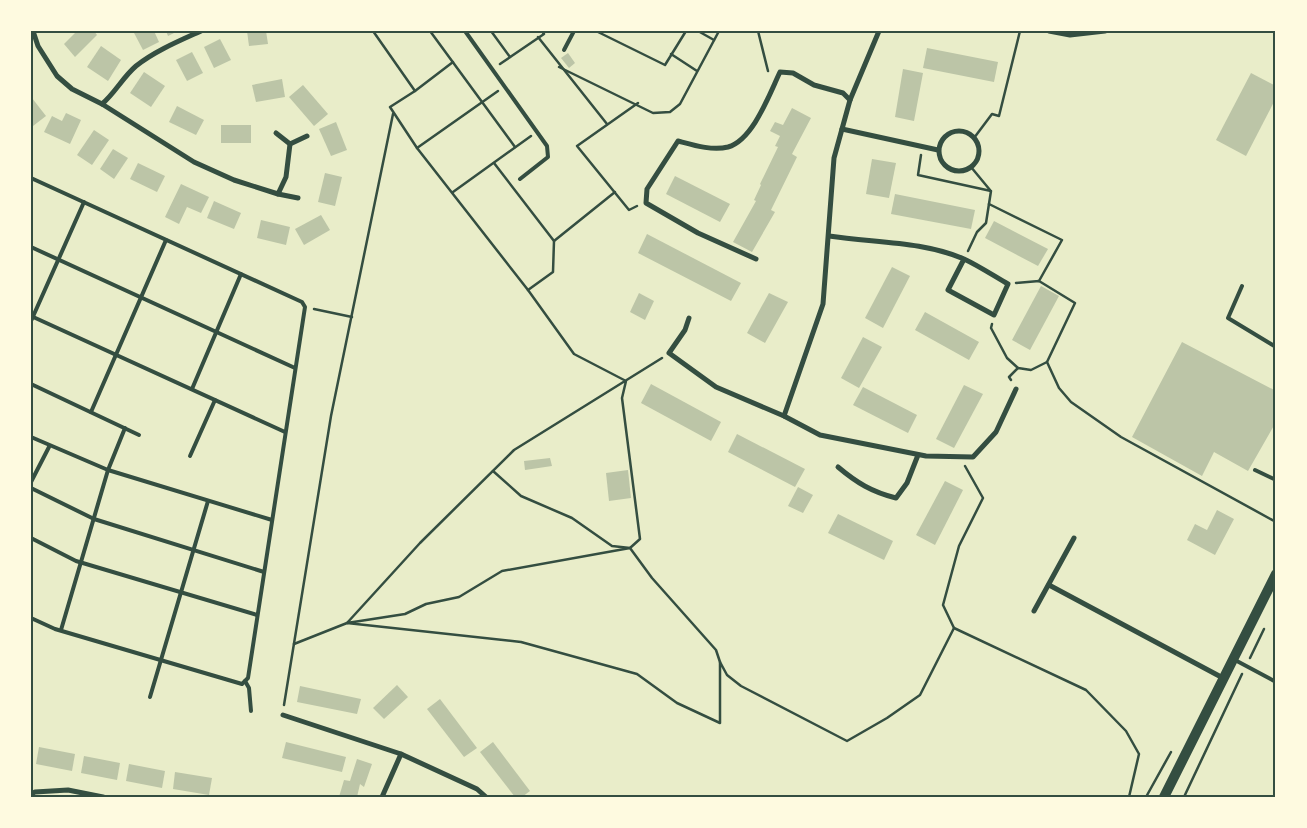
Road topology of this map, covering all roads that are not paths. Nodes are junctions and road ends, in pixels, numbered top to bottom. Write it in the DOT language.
graph roads {
  1 [pos="33,31"];
  2 [pos="201,31"];
  3 [pos="465,31"];
  4 [pos="574,31"];
  5 [pos="879,31"];
  6 [pos="1049,31"];
  7 [pos="1105,31"];
  8 [pos="564,50"];
  9 [pos="850,100"];
  10 [pos="102,104"];
  11 [pos="842,129"];
  12 [pos="276,133"];
  13 [pos="307,136"];
  14 [pos="290,144"];
  15 [pos="938,150"];
  16 [pos="31,178"];
  17 [pos="520,179"];
  18 [pos="278,194"];
  19 [pos="298,198"];
  20 [pos="84,202"];
  21 [pos="829,236"];
  22 [pos="166,240"];
  23 [pos="31,247"];
  24 [pos="756,259"];
  25 [pos="964,259"];
  26 [pos="58,260"];
  27 [pos="242,274"];
  28 [pos="1242,286"];
  29 [pos="141,297"];
  30 [pos="32,318"];
  31 [pos="689,318"];
  32 [pos="216,332"];
  33 [pos="1276,347"];
  34 [pos="116,355"];
  35 [pos="295,368"];
  36 [pos="31,384"];
  37 [pos="192,389"];
  38 [pos="1016,389"];
  39 [pos="215,400"];
  40 [pos="91,412"];
  41 [pos="784,416"];
  42 [pos="125,428"];
  43 [pos="286,432"];
  44 [pos="139,435"];
  45 [pos="31,437"];
  46 [pos="49,446"];
  47 [pos="918,455"];
  48 [pos="190,456"];
  49 [pos="838,466"];
  50 [pos="108,470"];
  51 [pos="1254,470"];
  52 [pos="1276,480"];
  53 [pos="31,482"];
  54 [pos="31,488"];
  55 [pos="208,501"];
  56 [pos="94,519"];
  57 [pos="272,520"];
  58 [pos="31,538"];
  59 [pos="1074,538"];
  60 [pos="194,550"];
  61 [pos="81,562"];
  62 [pos="264,572"];
  63 [pos="1276,574"];
  64 [pos="1048,585"];
  65 [pos="181,592"];
  66 [pos="1034,611"];
  67 [pos="257,615"];
  68 [pos="31,618"];
  69 [pos="61,630"];
  70 [pos="1233,659"];
  71 [pos="161,660"];
  72 [pos="1223,678"];
  73 [pos="245,681"];
  74 [pos="1276,682"];
  75 [pos="150,697"];
  76 [pos="251,711"];
  77 [pos="283,715"];
  78 [pos="401,754"];
  79 [pos="31,794"];
  80 [pos="103,797"];
  81 [pos="382,797"];
  82 [pos="486,797"];
  83 [pos="1164,797"];
  1 -- 10 [label="street"];
  2 -- 10 [label="street"];
  3 -- 17 [label="lane"];
  4 -- 8 [label="lane"];
  5 -- 9 [label="street"];
  6 -- 7 [label="street"];
  9 -- 11 [label="street"];
  9 -- 24 [label="street"];
  10 -- 18 [label="street"];
  11 -- 15 [label="street"];
  11 -- 21 [label="street"];
  12 -- 14 [label="street"];
  13 -- 14 [label="street"];
  14 -- 18 [label="street"];
  15 -- 15 [label="street"];
  16 -- 20 [label="lane"];
  18 -- 19 [label="street"];
  20 -- 22 [label="lane"];
  20 -- 26 [label="lane"];
  21 -- 25 [label="street"];
  21 -- 41 [label="street"];
  22 -- 27 [label="lane"];
  22 -- 29 [label="lane"];
  23 -- 26 [label="lane"];
  25 -- 25 [label="street"];
  26 -- 29 [label="lane"];
  26 -- 30 [label="lane"];
  27 -- 32 [label="lane"];
  27 -- 35 [label="lane"];
  28 -- 33 [label="lane"];
  29 -- 32 [label="lane"];
  29 -- 34 [label="lane"];
  30 -- 34 [label="lane"];
  31 -- 41 [label="street"];
  32 -- 35 [label="lane"];
  32 -- 37 [label="lane"];
  34 -- 37 [label="lane"];
  34 -- 40 [label="lane"];
  35 -- 43 [label="lane"];
  36 -- 40 [label="lane"];
  37 -- 39 [label="lane"];
  38 -- 47 [label="street"];
  39 -- 43 [label="lane"];
  39 -- 48 [label="lane"];
  40 -- 42 [label="lane"];
  41 -- 47 [label="street"];
  42 -- 44 [label="lane"];
  42 -- 50 [label="lane"];
  43 -- 57 [label="lane"];
  45 -- 46 [label="lane"];
  46 -- 50 [label="lane"];
  46 -- 53 [label="lane"];
  47 -- 49 [label="street"];
  50 -- 55 [label="lane"];
  50 -- 56 [label="lane"];
  51 -- 52 [label="lane"];
  54 -- 56 [label="lane"];
  55 -- 57 [label="lane"];
  55 -- 60 [label="lane"];
  56 -- 60 [label="lane"];
  56 -- 61 [label="lane"];
  57 -- 62 [label="lane"];
  58 -- 61 [label="lane"];
  59 -- 64 [label="street"];
  60 -- 62 [label="lane"];
  60 -- 65 [label="lane"];
  61 -- 65 [label="lane"];
  61 -- 69 [label="lane"];
  62 -- 67 [label="lane"];
  63 -- 70 [label="main road"];
  64 -- 66 [label="street"];
  64 -- 72 [label="street"];
  65 -- 67 [label="lane"];
  65 -- 71 [label="lane"];
  67 -- 73 [label="lane"];
  68 -- 69 [label="lane"];
  69 -- 71 [label="lane"];
  70 -- 72 [label="main road"];
  70 -- 74 [label="lane"];
  71 -- 73 [label="lane"];
  71 -- 75 [label="lane"];
  72 -- 83 [label="main road"];
  73 -- 76 [label="lane"];
  77 -- 78 [label="street"];
  78 -- 81 [label="street"];
  78 -- 82 [label="street"];
  79 -- 80 [label="street"];
}
